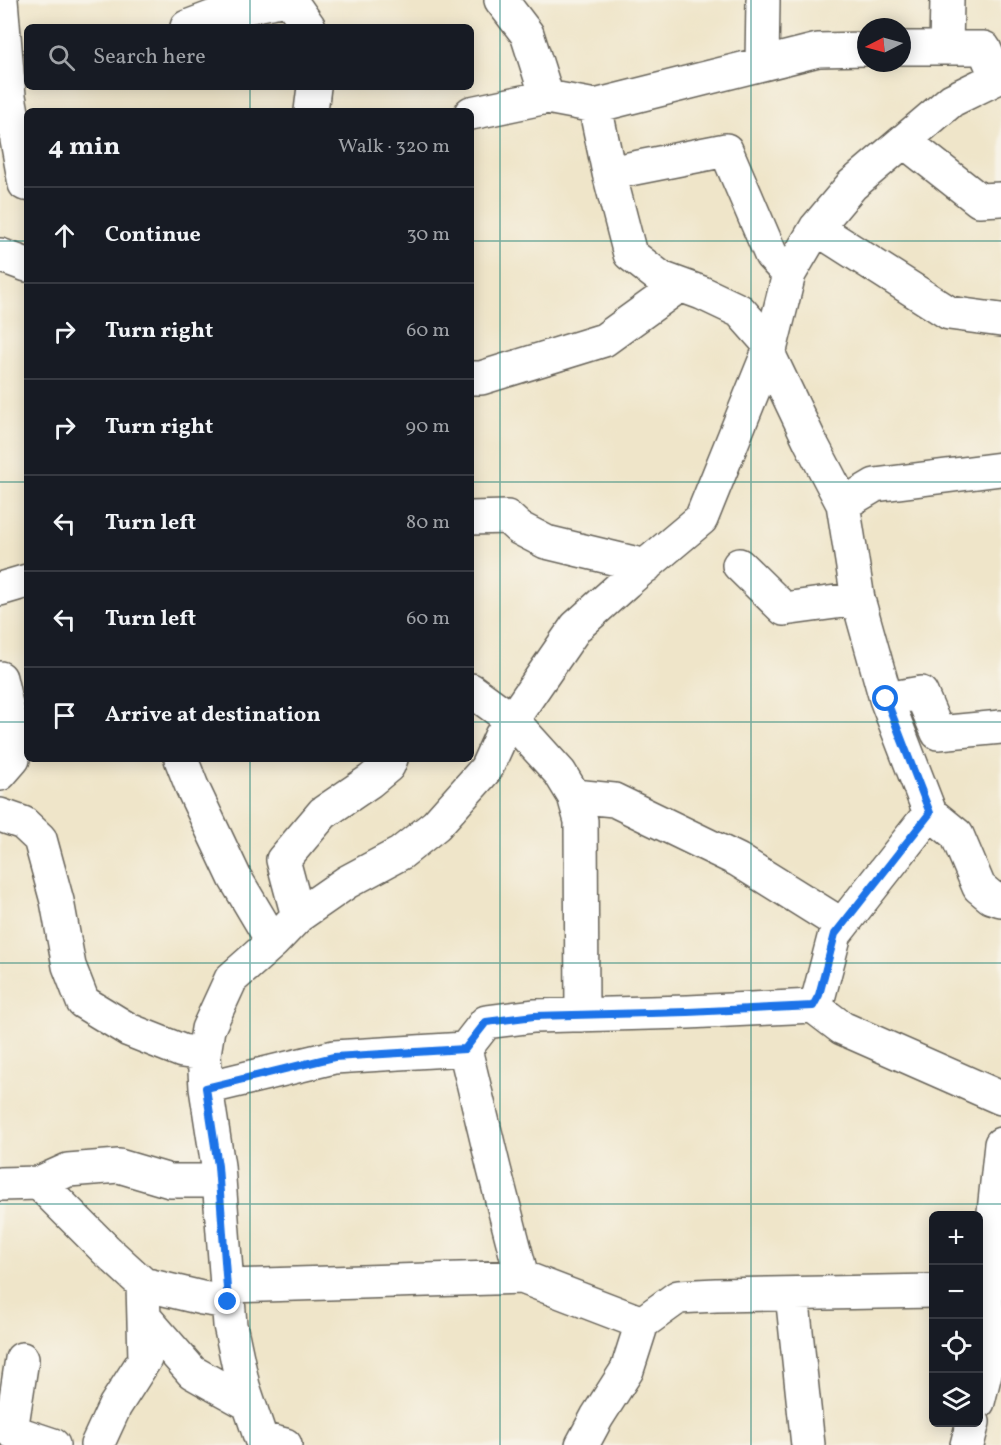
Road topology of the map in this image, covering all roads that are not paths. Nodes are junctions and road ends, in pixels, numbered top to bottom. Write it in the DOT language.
graph roads {
  1 [pos="2,0"];
  2 [pos="280,0"];
  3 [pos="290,0"];
  4 [pos="501,0"];
  5 [pos="763,0"];
  6 [pos="947,0"];
  7 [pos="195,24"];
  8 [pos="307,24"];
  9 [pos="946,47"];
  10 [pos="911,48"];
  11 [pos="857,49"];
  12 [pos="762,64"];
  13 [pos="999,77"];
  14 [pos="314,90"];
  15 [pos="14,94"];
  16 [pos="547,97"];
  17 [pos="595,106"];
  18 [pos="311,108"];
  19 [pos="474,111"];
  20 [pos="904,141"];
  21 [pos="609,173"];
  22 [pos="18,184"];
  23 [pos="1001,199"];
  24 [pos="816,228"];
  25 [pos="0,255"];
  26 [pos="24,264"];
  27 [pos="789,274"];
  28 [pos="680,285"];
  29 [pos="1001,320"];
  30 [pos="769,349"];
  31 [pos="474,378"];
  32 [pos="1001,469"];
  33 [pos="843,504"];
  34 [pos="474,518"];
  35 [pos="739,565"];
  36 [pos="646,566"];
  37 [pos="24,582"];
  38 [pos="0,589"];
  39 [pos="858,599"];
  40 [pos="0,678"];
  41 [pos="474,692"];
  42 [pos="886,699"];
  43 [pos="512,720"];
  44 [pos="1001,727"];
  45 [pos="182,762"];
  46 [pos="390,762"];
  47 [pos="13,764"];
  48 [pos="574,796"];
  49 [pos="930,813"];
  50 [pos="0,815"];
  51 [pos="1001,900"];
  52 [pos="298,916"];
  53 [pos="842,925"];
  54 [pos="273,942"];
  55 [pos="813,1006"];
  56 [pos="582,1015"];
  57 [pos="465,1049"];
  58 [pos="204,1054"];
  59 [pos="206,1088"];
  60 [pos="1001,1098"];
  61 [pos="1001,1144"];
  62 [pos="14,1178"];
  63 [pos="219,1181"];
  64 [pos="998,1199"];
  65 [pos="522,1277"];
  66 [pos="143,1284"];
  67 [pos="983,1285"];
  68 [pos="929,1292"];
  69 [pos="228,1294"];
  70 [pos="792,1294"];
  71 [pos="983,1303"];
  72 [pos="145,1318"];
  73 [pos="642,1323"];
  74 [pos="22,1359"];
  75 [pos="983,1382"];
  76 [pos="249,1404"];
  77 [pos="972,1427"];
  78 [pos="269,1443"];
  79 [pos="52,1445"];
  80 [pos="97,1445"];
  81 [pos="582,1445"];
  82 [pos="808,1445"];
  83 [pos="967,1445"];
  1 -- 15 [label="street"];
  2 -- 7 [label="street"];
  3 -- 8 [label="street"];
  4 -- 16 [label="street"];
  5 -- 12 [label="street"];
  6 -- 9 [label="street"];
  9 -- 10 [label="street"];
  9 -- 13 [label="street"];
  11 -- 12 [label="street"];
  12 -- 17 [label="street"];
  13 -- 20 [label="street"];
  14 -- 18 [label="street"];
  15 -- 22 [label="street"];
  16 -- 17 [label="street"];
  16 -- 19 [label="street"];
  17 -- 21 [label="street"];
  20 -- 23 [label="street"];
  20 -- 24 [label="street"];
  21 -- 27 [label="street"];
  21 -- 28 [label="street"];
  24 -- 27 [label="street"];
  24 -- 29 [label="street"];
  25 -- 26 [label="street"];
  27 -- 30 [label="street"];
  28 -- 30 [label="street"];
  28 -- 31 [label="street"];
  30 -- 33 [label="street"];
  30 -- 36 [label="street"];
  32 -- 33 [label="street"];
  33 -- 39 [label="street"];
  34 -- 36 [label="street"];
  35 -- 39 [label="street"];
  36 -- 43 [label="street"];
  37 -- 38 [label="street"];
  39 -- 42 [label="street"];
  40 -- 47 [label="street"];
  41 -- 43 [label="street"];
  42 -- 44 [label="street"];
  42 -- 49 [label="street"];
  43 -- 48 [label="street"];
  43 -- 52 [label="street"];
  45 -- 54 [label="street"];
  46 -- 52 [label="street"];
  48 -- 53 [label="street"];
  48 -- 56 [label="street"];
  49 -- 51 [label="street"];
  49 -- 53 [label="street"];
  50 -- 58 [label="street"];
  52 -- 54 [label="street"];
  53 -- 55 [label="street"];
  54 -- 58 [label="street"];
  55 -- 56 [label="street"];
  55 -- 60 [label="street"];
  56 -- 57 [label="street"];
  57 -- 59 [label="street"];
  57 -- 65 [label="street"];
  58 -- 59 [label="street"];
  59 -- 63 [label="street"];
  61 -- 64 [label="street"];
  62 -- 63 [label="street"];
  62 -- 66 [label="street"];
  63 -- 69 [label="street"];
  64 -- 67 [label="street"];
  65 -- 69 [label="street"];
  65 -- 73 [label="street"];
  66 -- 69 [label="street"];
  66 -- 72 [label="street"];
  68 -- 70 [label="street"];
  69 -- 76 [label="street"];
  70 -- 73 [label="street"];
  70 -- 82 [label="street"];
  71 -- 75 [label="street"];
  72 -- 76 [label="street"];
  72 -- 80 [label="street"];
  73 -- 81 [label="street"];
  74 -- 79 [label="street"];
  76 -- 78 [label="street"];
  77 -- 83 [label="street"];
}
